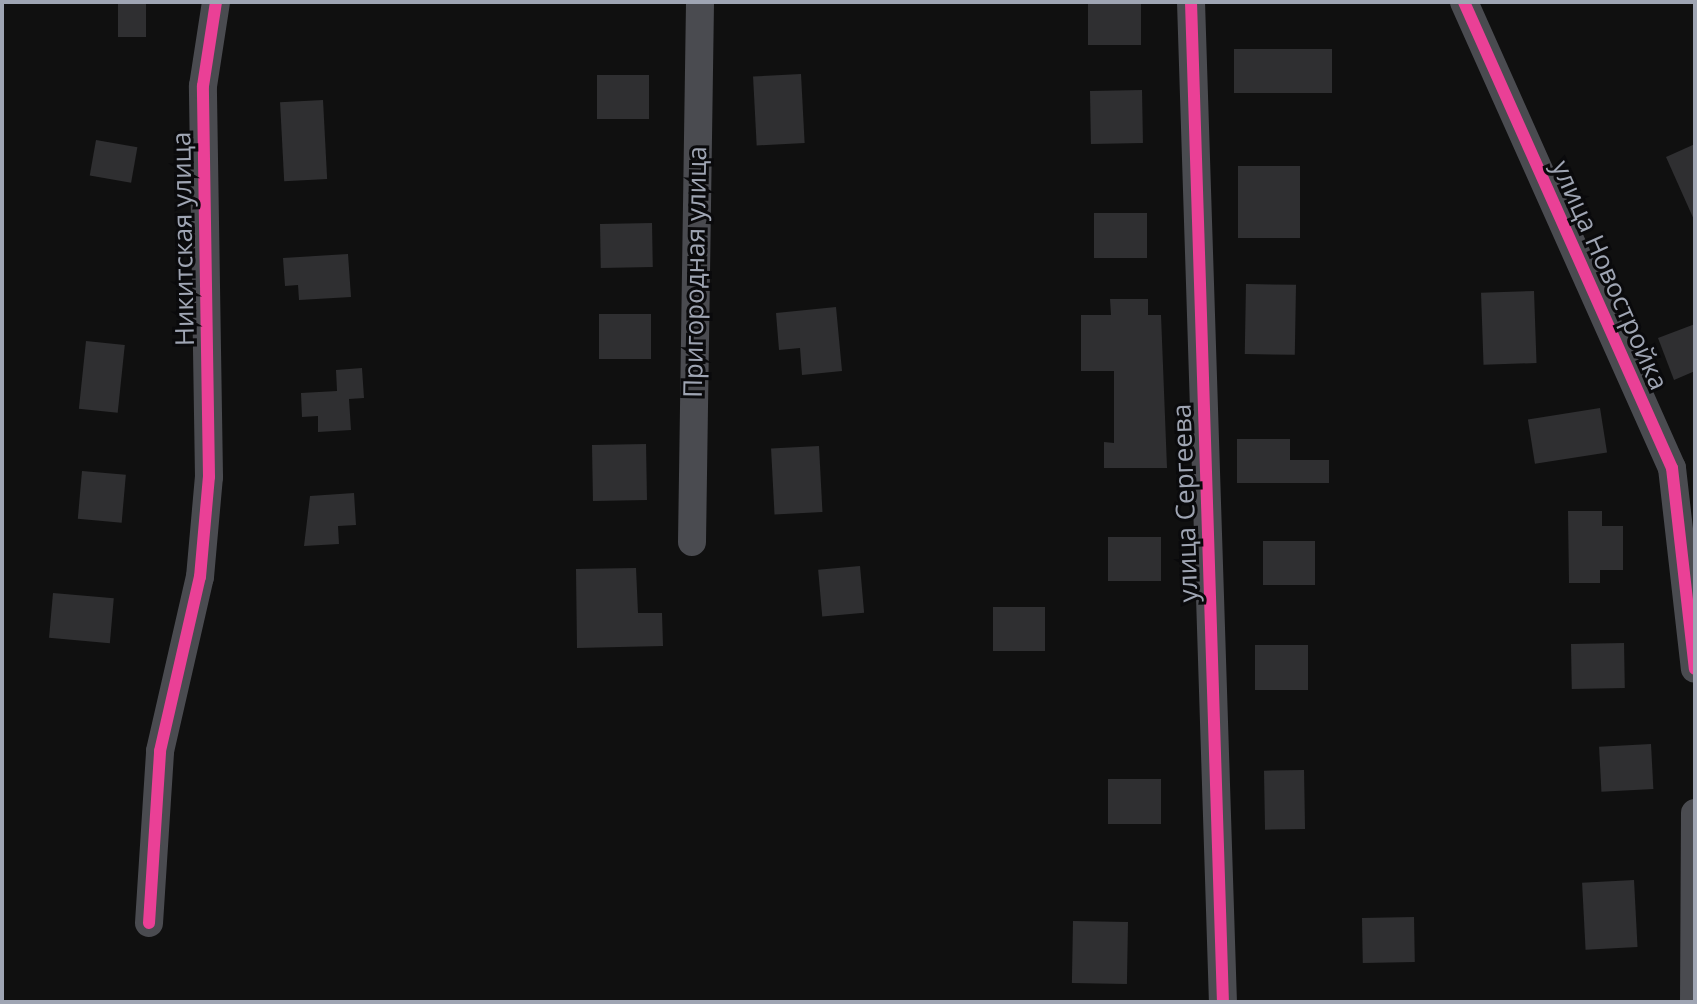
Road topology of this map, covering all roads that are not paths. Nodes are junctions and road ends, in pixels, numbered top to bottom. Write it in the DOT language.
graph roads {
  1 [pos="216,2"];
  2 [pos="700,2"];
  3 [pos="1191,2"];
  4 [pos="1464,2"];
  5 [pos="692,542"];
  6 [pos="1695,669"];
  7 [pos="1695,813"];
  8 [pos="149,923"];
  9 [pos="1223,1002"];
  10 [pos="1694,1002"];
  1 -- 8 [label="street, Никитская улица"];
  2 -- 5 [label="street, Пригородная улица"];
  3 -- 9 [label="street, улица Сергеева"];
  4 -- 6 [label="street, улица Новостройка"];
  7 -- 10 [label="street"];
}
